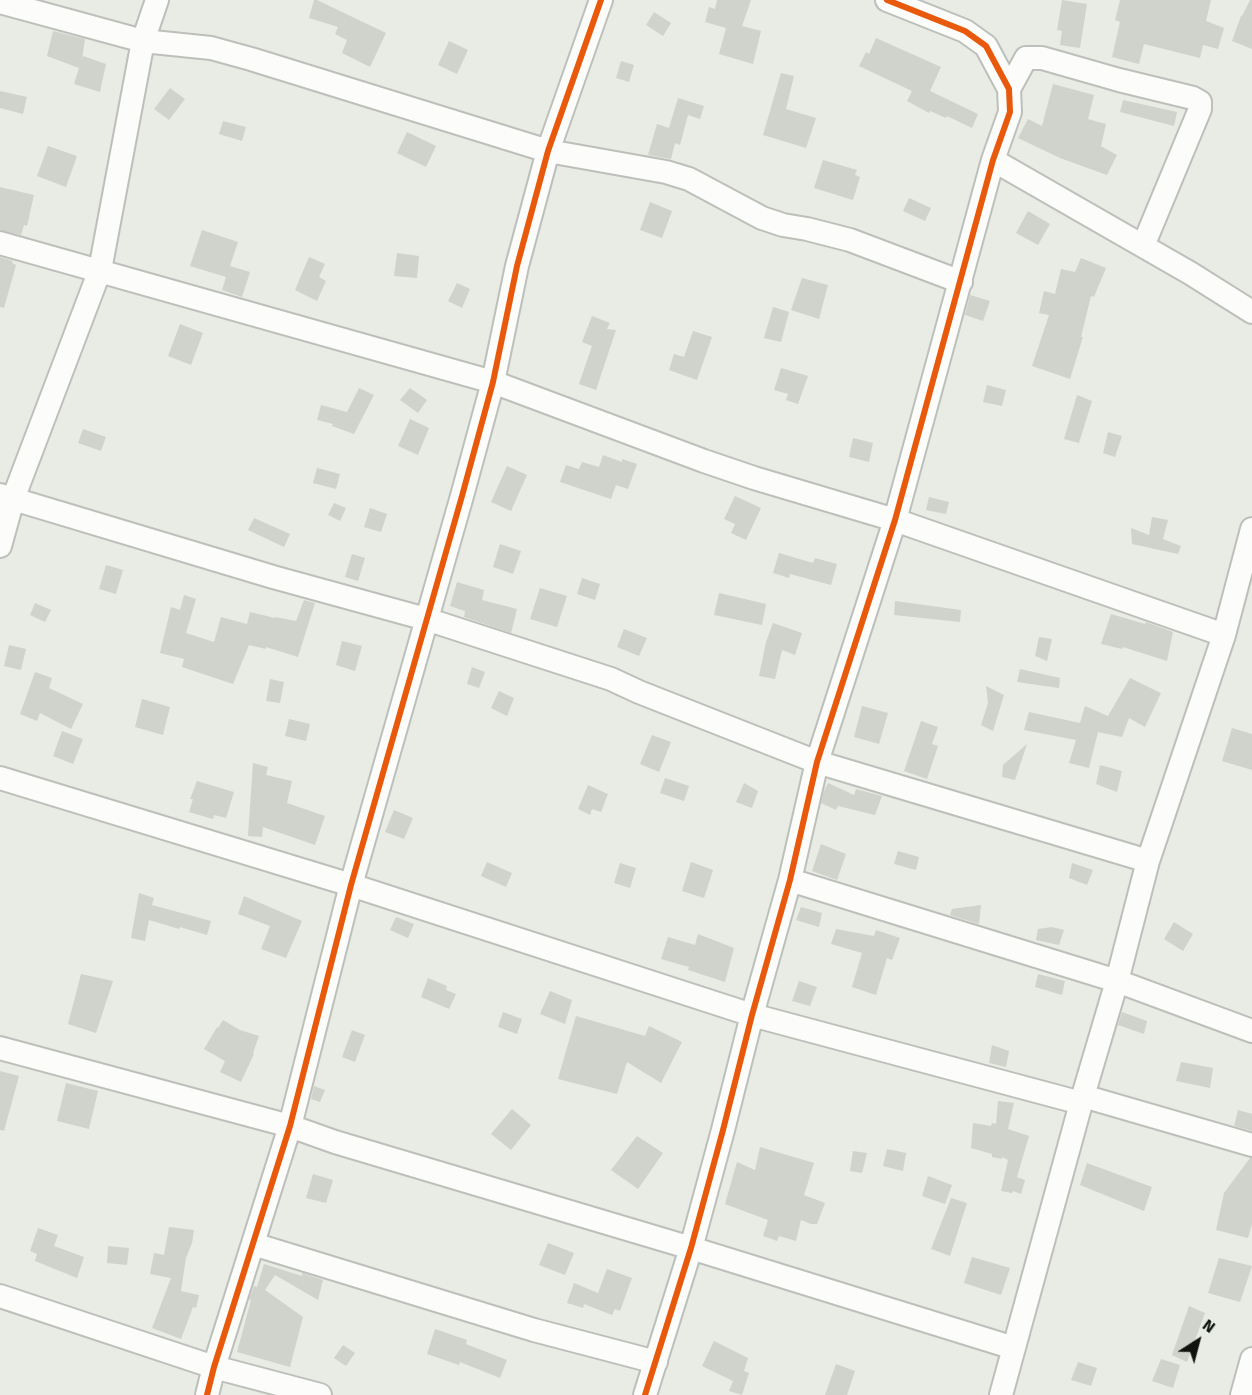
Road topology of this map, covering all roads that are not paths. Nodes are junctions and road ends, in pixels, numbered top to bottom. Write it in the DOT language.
graph roads {
  1 [pos="157,0"];
  2 [pos="601,0"];
  3 [pos="887,0"];
  4 [pos="0,2"];
  5 [pos="143,41"];
  6 [pos="1009,89"];
  7 [pos="548,151"];
  8 [pos="993,160"];
  9 [pos="0,243"];
  10 [pos="1143,246"];
  11 [pos="100,270"];
  12 [pos="961,282"];
  13 [pos="1252,312"];
  14 [pos="493,382"];
  15 [pos="7,497"];
  16 [pos="895,520"];
  17 [pos="1252,529"];
  18 [pos="0,546"];
  19 [pos="426,619"];
  20 [pos="1224,635"];
  21 [pos="817,762"];
  22 [pos="0,778"];
  23 [pos="1148,861"];
  24 [pos="790,880"];
  25 [pos="351,885"];
  26 [pos="1117,981"];
  27 [pos="752,1015"];
  28 [pos="1252,1031"];
  29 [pos="0,1048"];
  30 [pos="1082,1100"];
  31 [pos="290,1126"];
  32 [pos="1252,1145"];
  33 [pos="253,1244"];
  34 [pos="690,1248"];
  35 [pos="0,1296"];
  36 [pos="1014,1348"];
  37 [pos="656,1362"];
  38 [pos="214,1367"];
  39 [pos="207,1395"];
  40 [pos="320,1395"];
  41 [pos="645,1395"];
  42 [pos="1000,1395"];
  1 -- 5 [label="street"];
  2 -- 7 [label="street"];
  3 -- 6 [label="street"];
  4 -- 5 [label="street"];
  5 -- 7 [label="street"];
  5 -- 11 [label="street"];
  6 -- 8 [label="street"];
  6 -- 10 [label="street"];
  7 -- 12 [label="street"];
  7 -- 14 [label="street"];
  8 -- 10 [label="street"];
  8 -- 12 [label="street"];
  9 -- 11 [label="street"];
  10 -- 13 [label="street"];
  11 -- 14 [label="street"];
  11 -- 15 [label="street"];
  12 -- 16 [label="street"];
  14 -- 16 [label="street"];
  14 -- 19 [label="street"];
  15 -- 18 [label="street"];
  15 -- 19 [label="street"];
  16 -- 20 [label="street"];
  16 -- 21 [label="street"];
  17 -- 20 [label="street"];
  19 -- 21 [label="street"];
  19 -- 25 [label="street"];
  20 -- 23 [label="street"];
  21 -- 23 [label="street"];
  21 -- 24 [label="street"];
  22 -- 25 [label="street"];
  23 -- 26 [label="street"];
  24 -- 26 [label="street"];
  24 -- 27 [label="street"];
  25 -- 27 [label="street"];
  25 -- 31 [label="street"];
  26 -- 28 [label="street"];
  26 -- 30 [label="street"];
  27 -- 30 [label="street"];
  27 -- 34 [label="street"];
  29 -- 31 [label="street"];
  30 -- 32 [label="street"];
  30 -- 36 [label="street"];
  31 -- 33 [label="street"];
  31 -- 34 [label="street"];
  33 -- 37 [label="street"];
  33 -- 38 [label="street"];
  34 -- 36 [label="street"];
  34 -- 37 [label="street"];
  35 -- 38 [label="street"];
  36 -- 42 [label="street"];
  37 -- 41 [label="street"];
  38 -- 39 [label="street"];
  38 -- 40 [label="street"];
}
